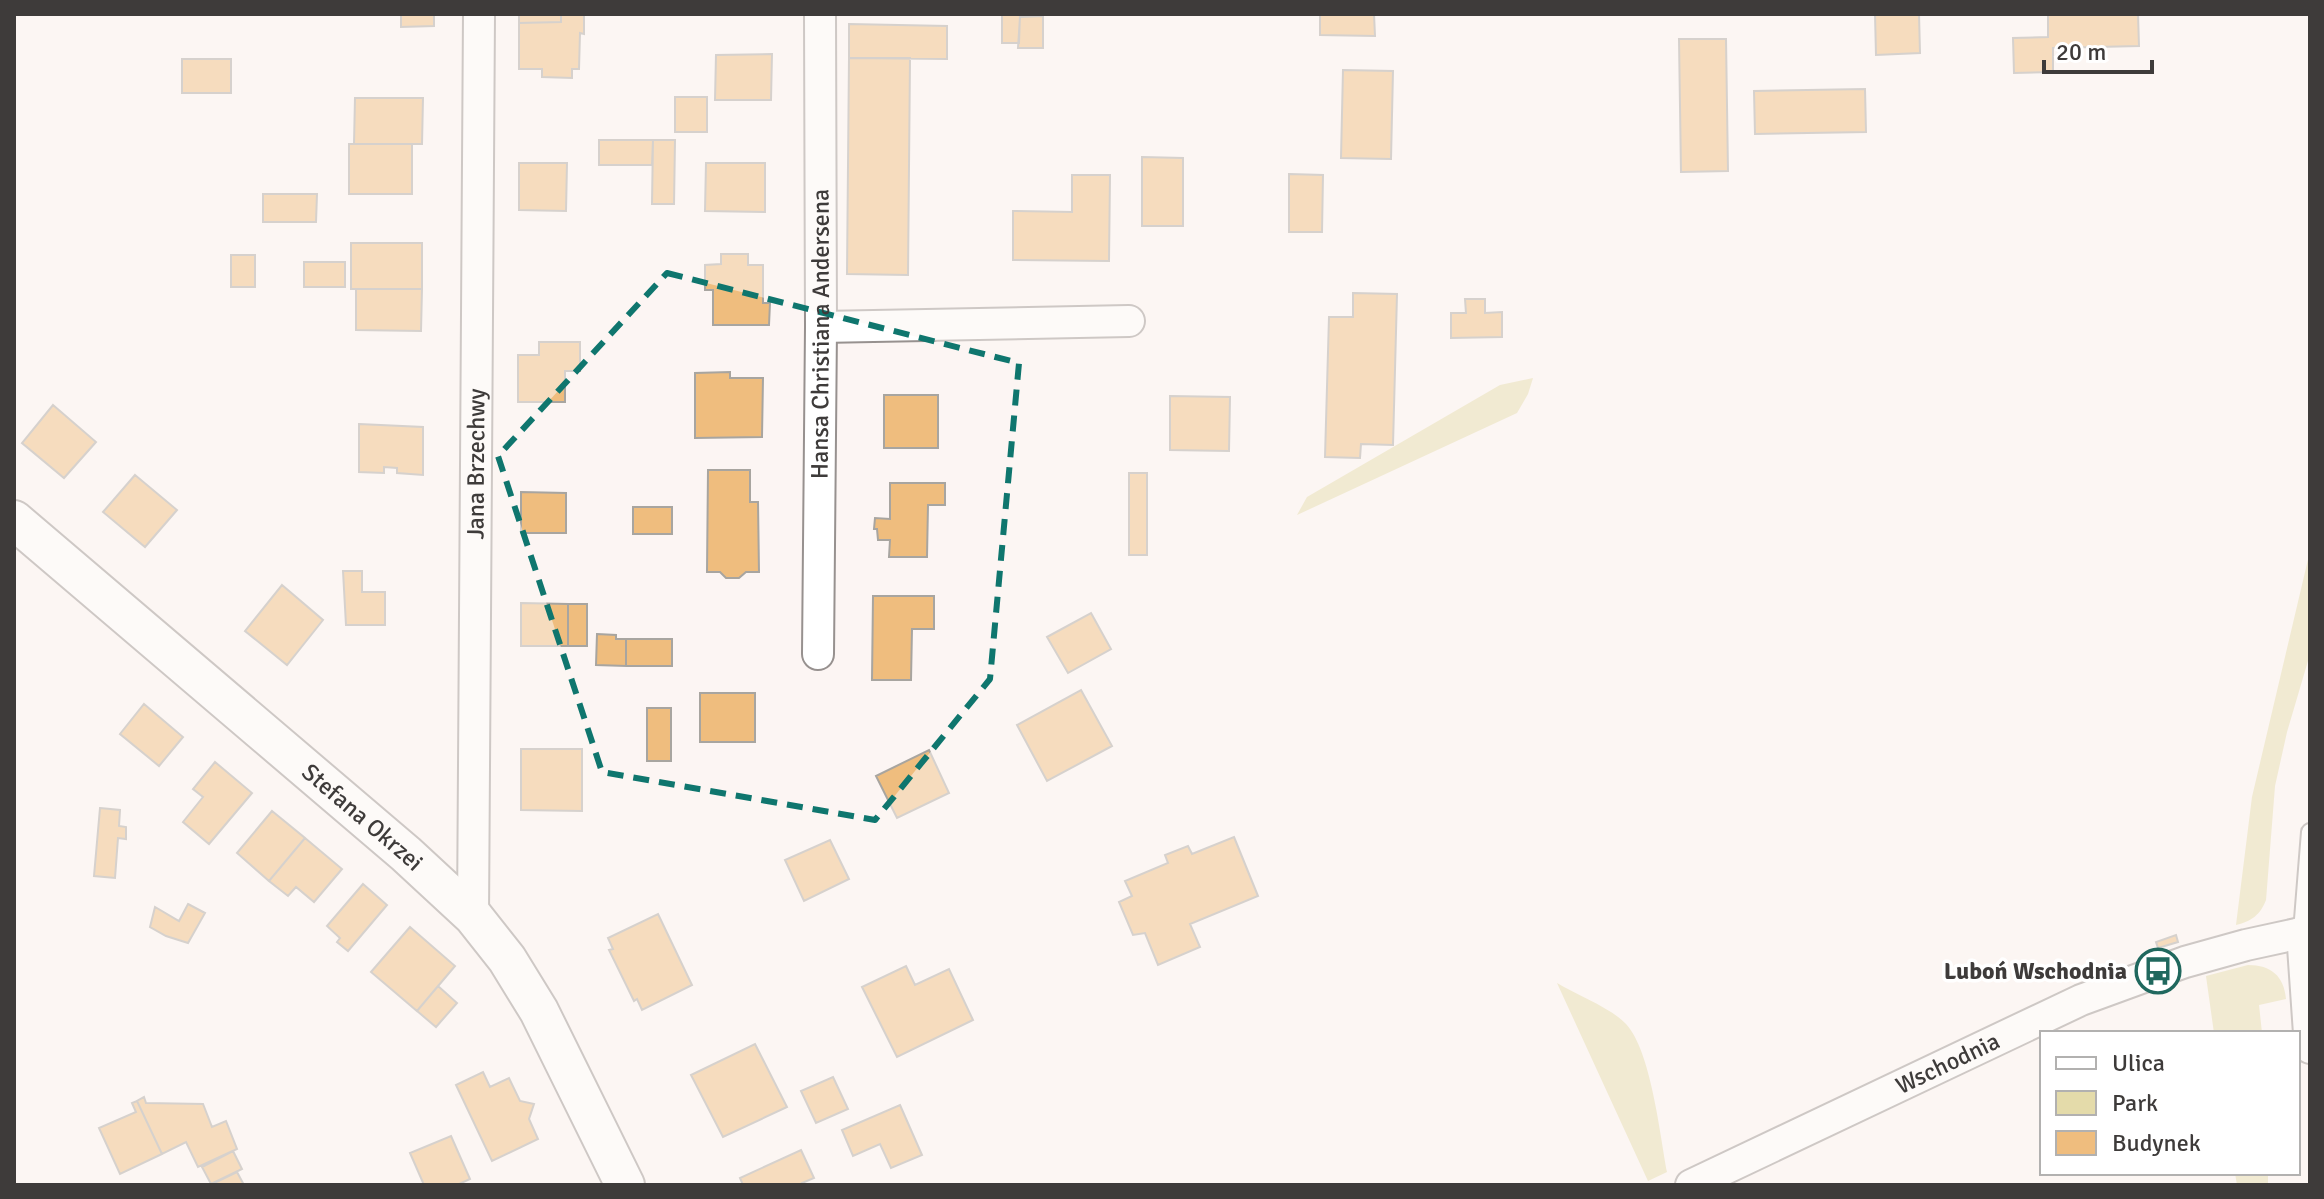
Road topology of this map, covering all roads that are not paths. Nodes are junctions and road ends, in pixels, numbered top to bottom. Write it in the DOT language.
graph roads {
  1 [pos="479,14"];
  2 [pos="820,14"];
  3 [pos="1129,321"];
  4 [pos="821,327"];
  5 [pos="14,520"];
  6 [pos="818,654"];
  7 [pos="2310,832"];
  8 [pos="473,916"];
  9 [pos="2306,931"];
  10 [pos="2310,1048"];
  11 [pos="625,1185"];
  12 [pos="1691,1185"];
  1 -- 8 [label="street, Jana Brzechwy"];
  2 -- 4 [label="street, Hansa Christiana Andersena"];
  3 -- 4 [label="street"];
  4 -- 6 [label="street, Hansa Christiana Andersena"];
  5 -- 8 [label="street, Stefana Okrzei"];
  7 -- 9 [label="lane"];
  8 -- 11 [label="street, Stefana Okrzei"];
  9 -- 10 [label="street"];
  9 -- 12 [label="street, Wschodnia"];
}
